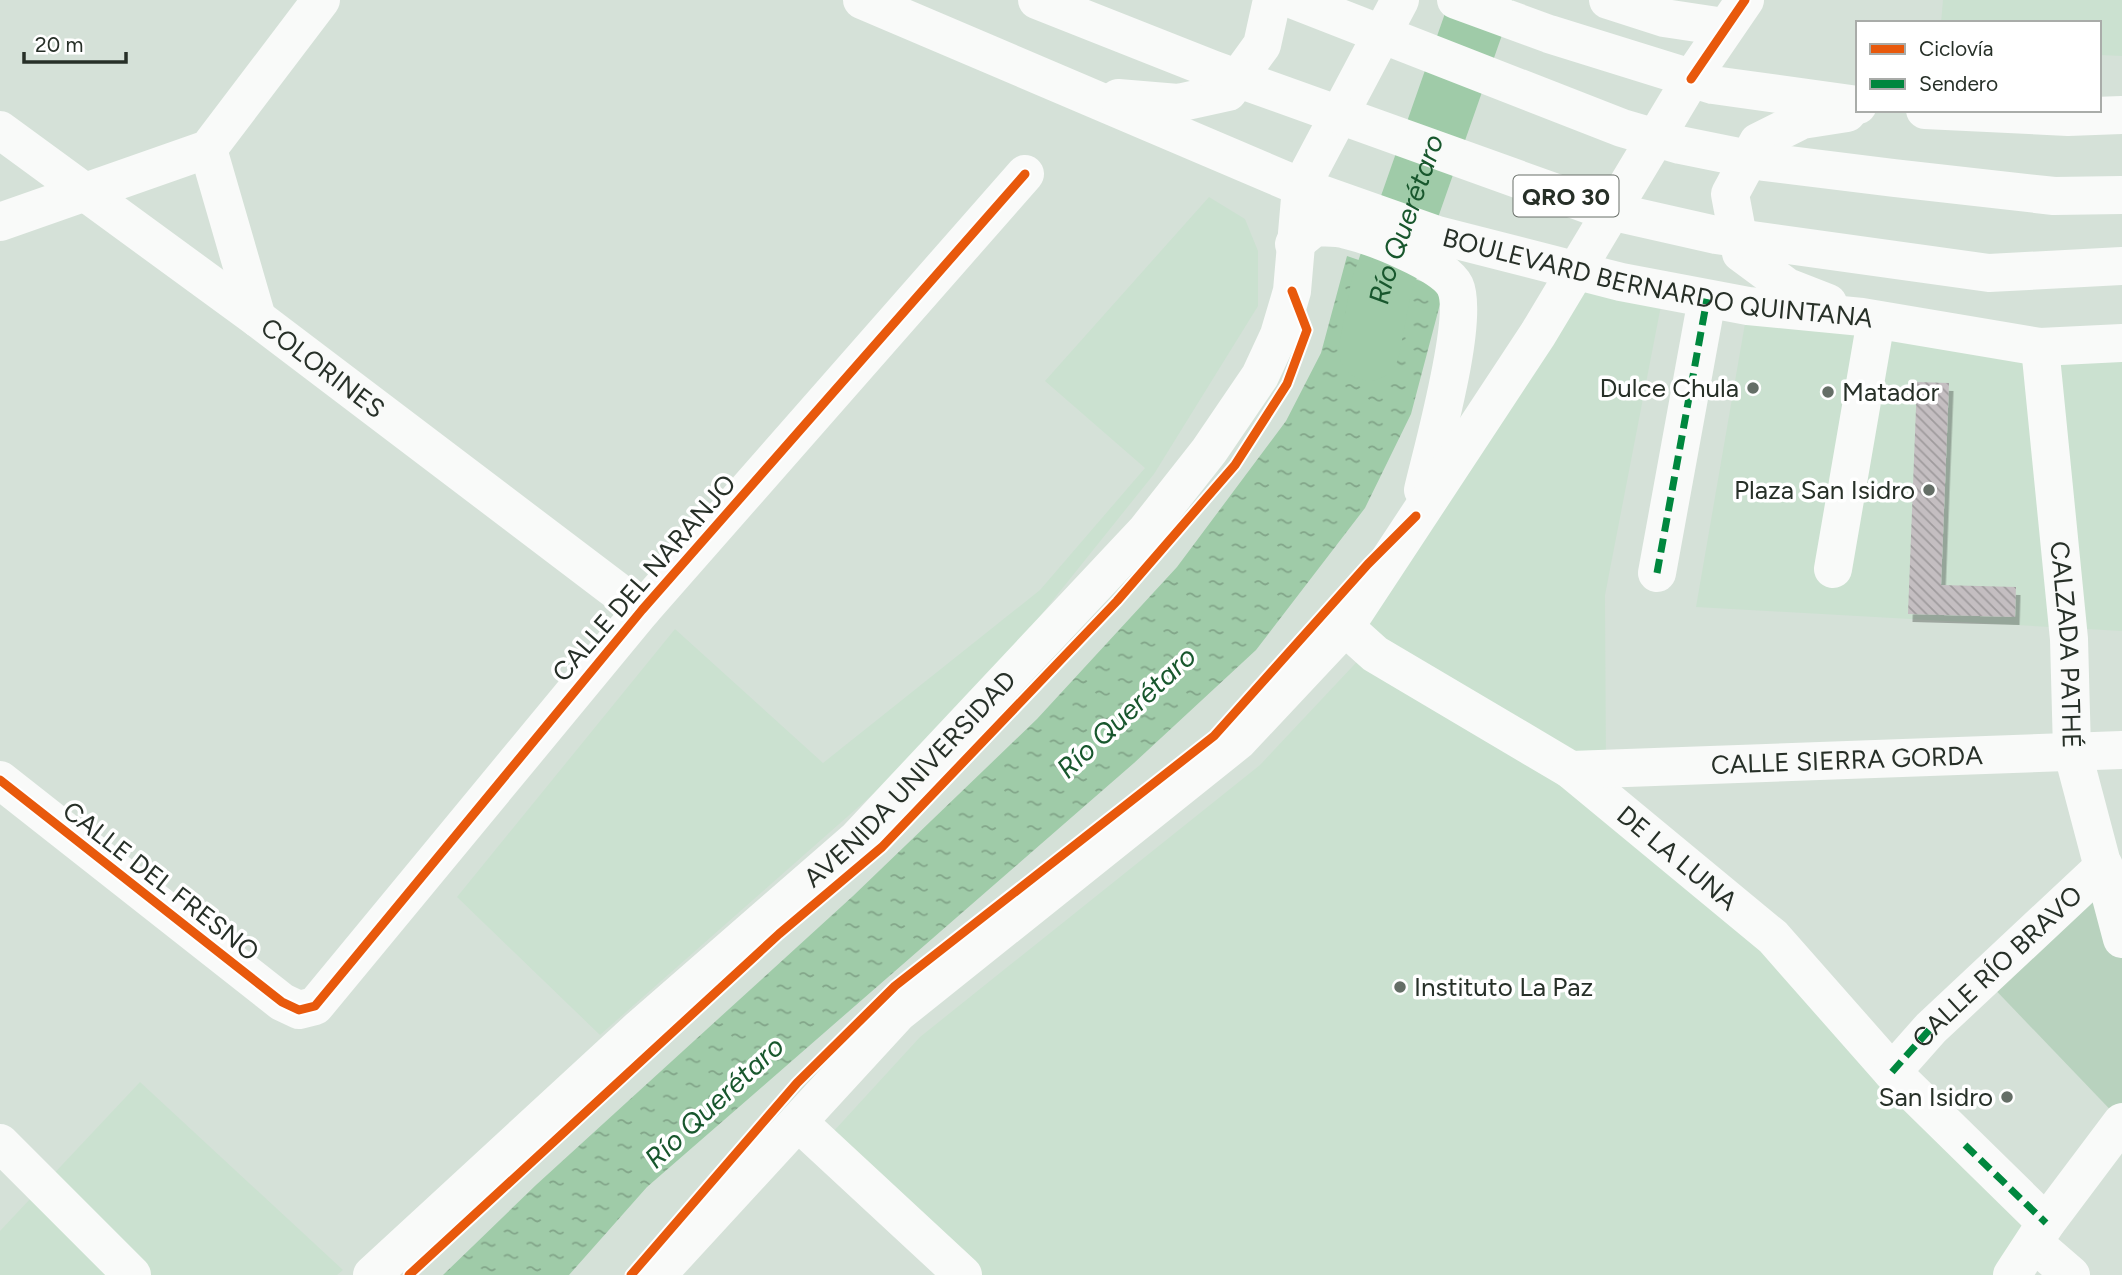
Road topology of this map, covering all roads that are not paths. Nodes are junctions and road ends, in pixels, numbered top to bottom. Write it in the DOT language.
graph roads {
  1 [pos="321,0"];
  2 [pos="862,0"];
  3 [pos="1037,0"];
  4 [pos="1272,0"];
  5 [pos="1294,0"];
  6 [pos="1400,0"];
  7 [pos="1456,0"];
  8 [pos="1608,0"];
  9 [pos="1735,14"];
  10 [pos="1691,79"];
  11 [pos="1088,96"];
  12 [pos="1856,105"];
  13 [pos="1856,111"];
  14 [pos="1966,112"];
  15 [pos="2122,115"];
  16 [pos="0,130"];
  17 [pos="208,149"];
  18 [pos="1025,174"];
  19 [pos="1301,187"];
  20 [pos="85,191"];
  21 [pos="2122,195"];
  22 [pos="0,222"];
  23 [pos="1294,244"];
  24 [pos="2122,266"];
  25 [pos="1575,271"];
  26 [pos="1707,299"];
  27 [pos="257,318"];
  28 [pos="1869,318"];
  29 [pos="2122,343"];
  30 [pos="2040,347"];
  31 [pos="1416,516"];
  32 [pos="1833,569"];
  33 [pos="1657,573"];
  34 [pos="642,610"];
  35 [pos="1345,627"];
  36 [pos="2072,750"];
  37 [pos="2122,750"];
  38 [pos="1589,770"];
  39 [pos="0,780"];
  40 [pos="2104,866"];
  41 [pos="2122,939"];
  42 [pos="299,1010"];
  43 [pos="1892,1072"];
  44 [pos="798,1122"];
  45 [pos="2122,1122"];
  46 [pos="0,1143"];
  47 [pos="2040,1233"];
  48 [pos="944,1268"];
  49 [pos="132,1275"];
  50 [pos="372,1275"];
  51 [pos="657,1275"];
  52 [pos="2012,1275"];
  53 [pos="2071,1275"];
  1 -- 17 [label="main road"];
  2 -- 11 [label="main road, BOULEVARD BERNARDO QUINTANA"];
  3 -- 24 [label="main road, BOULEVARD BERNARDO QUINTANA / QRO 30"];
  4 -- 11 [label="main road"];
  5 -- 21 [label="main road"];
  6 -- 19 [label="main road"];
  7 -- 10 [label="main road"];
  8 -- 9 [label="main road"];
  9 -- 10 [label="main road"];
  10 -- 12 [label="main road"];
  10 -- 25 [label="main road"];
  11 -- 19 [label="main road, BOULEVARD BERNARDO QUINTANA"];
  13 -- 28 [label="main road"];
  14 -- 15 [label="main road"];
  16 -- 20 [label="main road, COLORINES"];
  17 -- 20 [label="main road"];
  17 -- 27 [label="main road"];
  18 -- 34 [label="main road, CALLE DEL NARANJO"];
  19 -- 23 [label="main road, AVENIDA UNIVERSIDAD"];
  19 -- 25 [label="main road, BOULEVARD BERNARDO QUINTANA"];
  20 -- 22 [label="main road"];
  20 -- 27 [label="main road, COLORINES"];
  23 -- 31 [label="main road"];
  23 -- 50 [label="main road, AVENIDA UNIVERSIDAD"];
  25 -- 26 [label="main road, BOULEVARD BERNARDO QUINTANA"];
  25 -- 31 [label="main road"];
  26 -- 28 [label="main road, BOULEVARD BERNARDO QUINTANA"];
  26 -- 33 [label="main road"];
  27 -- 34 [label="main road, COLORINES"];
  28 -- 30 [label="main road, BOULEVARD BERNARDO QUINTANA"];
  28 -- 32 [label="main road"];
  29 -- 30 [label="main road, BOULEVARD BERNARDO QUINTANA"];
  30 -- 36 [label="main road, CALZADA PATHÉ"];
  31 -- 35 [label="main road"];
  34 -- 42 [label="main road, CALLE DEL NARANJO"];
  35 -- 38 [label="main road, DE LA LUNA"];
  35 -- 44 [label="main road"];
  36 -- 37 [label="main road, CALLE SIERRA GORDA"];
  36 -- 38 [label="main road, CALLE SIERRA GORDA"];
  36 -- 40 [label="main road, CALZADA PATHÉ"];
  38 -- 43 [label="main road, DE LA LUNA"];
  39 -- 42 [label="main road, CALLE DEL FRESNO"];
  40 -- 41 [label="main road, CALZADA PATHÉ"];
  40 -- 43 [label="main road, CALLE RÍO BRAVO"];
  43 -- 47 [label="main road, DE LA LUNA"];
  44 -- 48 [label="main road"];
  44 -- 51 [label="main road"];
  45 -- 47 [label="main road"];
  46 -- 49 [label="main road"];
  47 -- 52 [label="main road"];
  47 -- 53 [label="main road, DE LA LUNA"];
}
